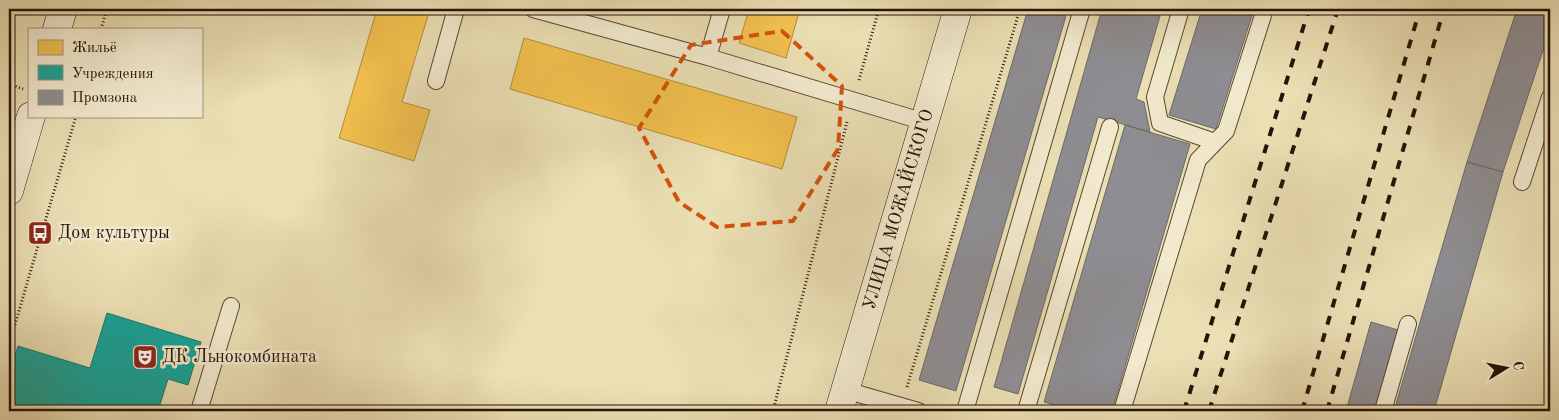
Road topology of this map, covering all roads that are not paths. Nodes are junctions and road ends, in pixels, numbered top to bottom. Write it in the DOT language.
graph roads {
  1 [pos="63,9"];
  2 [pos="456,9"];
  3 [pos="533,9"];
  4 [pos="722,9"];
  5 [pos="958,9"];
  6 [pos="1082,9"];
  7 [pos="1181,9"];
  8 [pos="1265,9"];
  9 [pos="57,28"];
  10 [pos="708,57"];
  11 [pos="436,81"];
  12 [pos="1550,97"];
  13 [pos="924,122"];
  14 [pos="1110,127"];
  15 [pos="22,131"];
  16 [pos="1215,142"];
  17 [pos="1522,182"];
  18 [pos="9,191"];
  19 [pos="231,306"];
  20 [pos="1408,324"];
  21 [pos="842,401"];
  22 [pos="199,411"];
  23 [pos="918,411"];
  24 [pos="965,411"];
  25 [pos="1026,411"];
  26 [pos="1122,411"];
  27 [pos="1383,411"];
  1 -- 9 [label="main road"];
  2 -- 11 [label="lane"];
  3 -- 10 [label="lane"];
  4 -- 10 [label="lane"];
  5 -- 13 [label="main road, УЛИЦА МОЖАЙСКОГО"];
  6 -- 24 [label="lane"];
  7 -- 16 [label="lane"];
  8 -- 16 [label="lane"];
  10 -- 13 [label="lane"];
  12 -- 17 [label="lane"];
  13 -- 21 [label="main road, УЛИЦА МОЖАЙСКОГО"];
  14 -- 25 [label="lane"];
  15 -- 18 [label="main road"];
  16 -- 26 [label="lane"];
  19 -- 22 [label="lane"];
  20 -- 27 [label="lane"];
  21 -- 23 [label="lane"];
}
